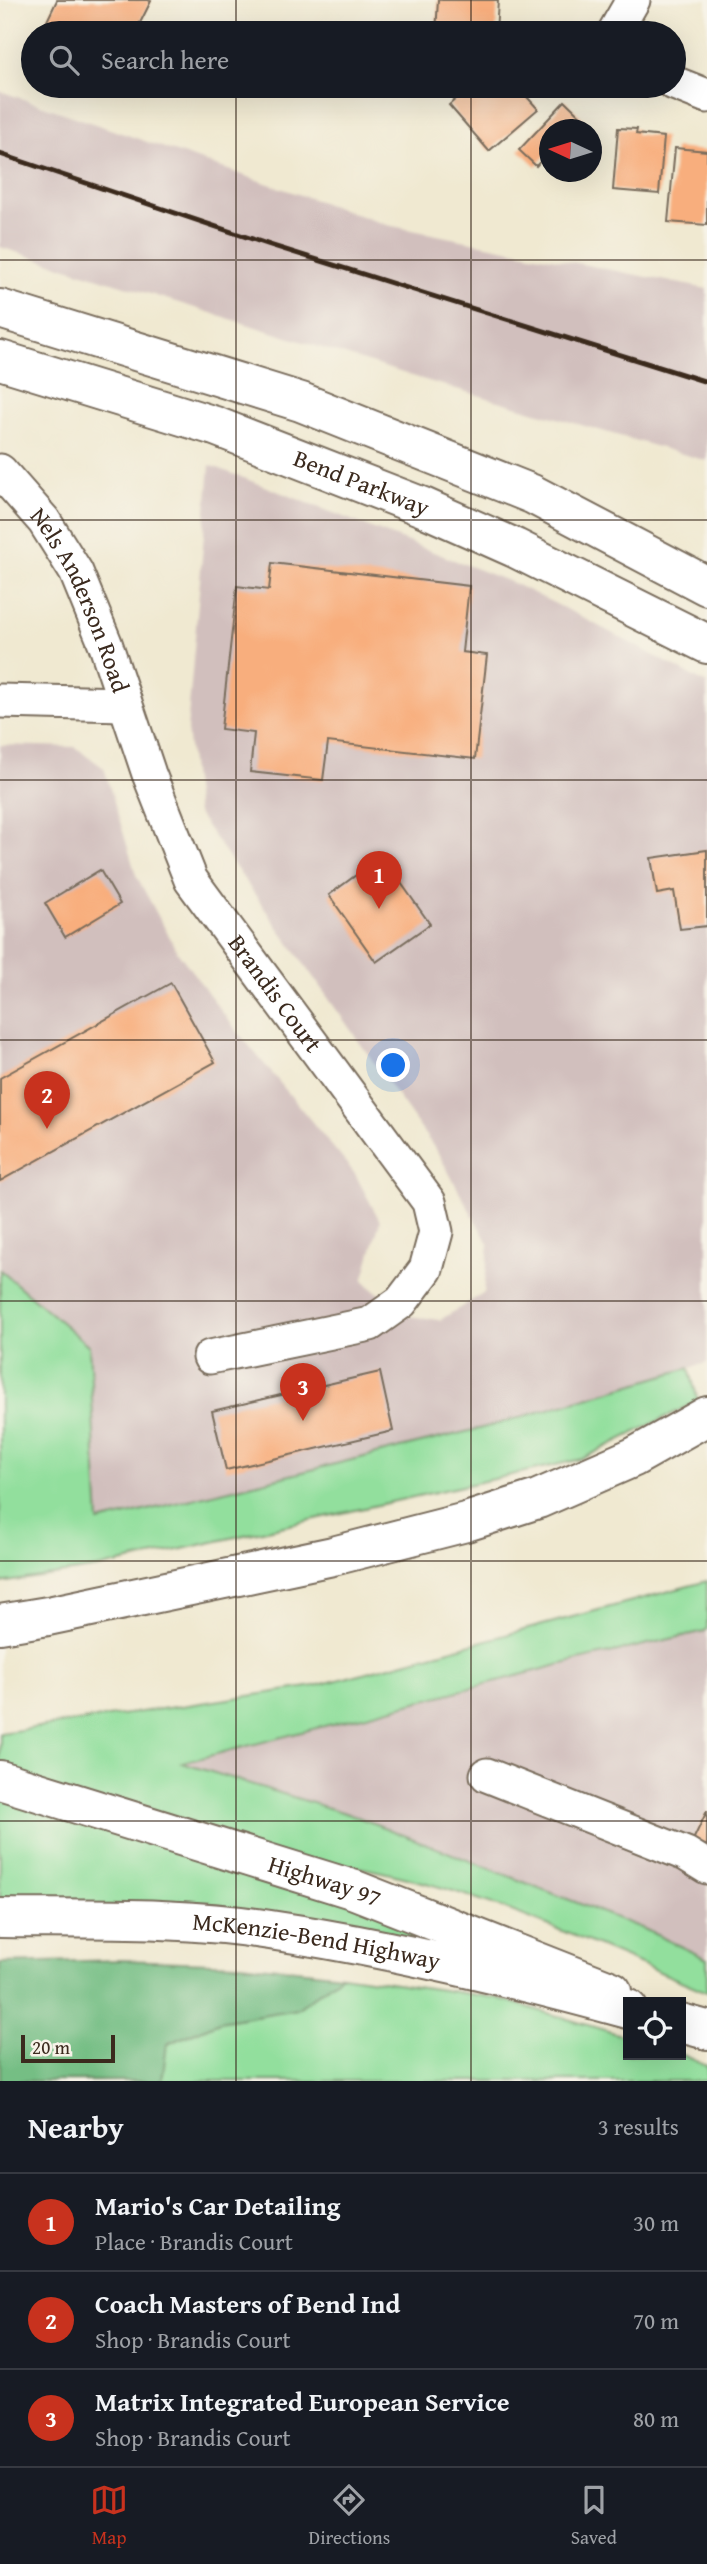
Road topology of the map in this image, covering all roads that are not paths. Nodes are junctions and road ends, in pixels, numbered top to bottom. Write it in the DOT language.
graph roads {
  1 [pos="633,0"];
  2 [pos="621,21"];
  3 [pos="686,88"];
  4 [pos="707,96"];
  5 [pos="0,309"];
  6 [pos="0,360"];
  7 [pos="0,471"];
  8 [pos="707,586"];
  9 [pos="707,644"];
  10 [pos="0,701"];
  11 [pos="124,704"];
  12 [pos="210,1357"];
  13 [pos="707,1416"];
  14 [pos="0,1623"];
  15 [pos="487,1775"];
  16 [pos="0,1780"];
  17 [pos="707,1867"];
  18 [pos="0,1918"];
  19 [pos="627,1997"];
  20 [pos="623,2008"];
  21 [pos="686,2023"];
  22 [pos="707,2029"];
  1 -- 2 [label="street"];
  3 -- 4 [label="street"];
  5 -- 8 [label="main road"];
  6 -- 9 [label="main road, Bend Parkway"];
  7 -- 11 [label="street, Nels Anderson Road"];
  10 -- 11 [label="street"];
  11 -- 12 [label="street, Brandis Court"];
  13 -- 14 [label="main road"];
  15 -- 17 [label="street"];
  16 -- 19 [label="main road, Highway 97"];
  18 -- 20 [label="main road, McKenzie-Bend Highway"];
  21 -- 22 [label="main road"];
}
